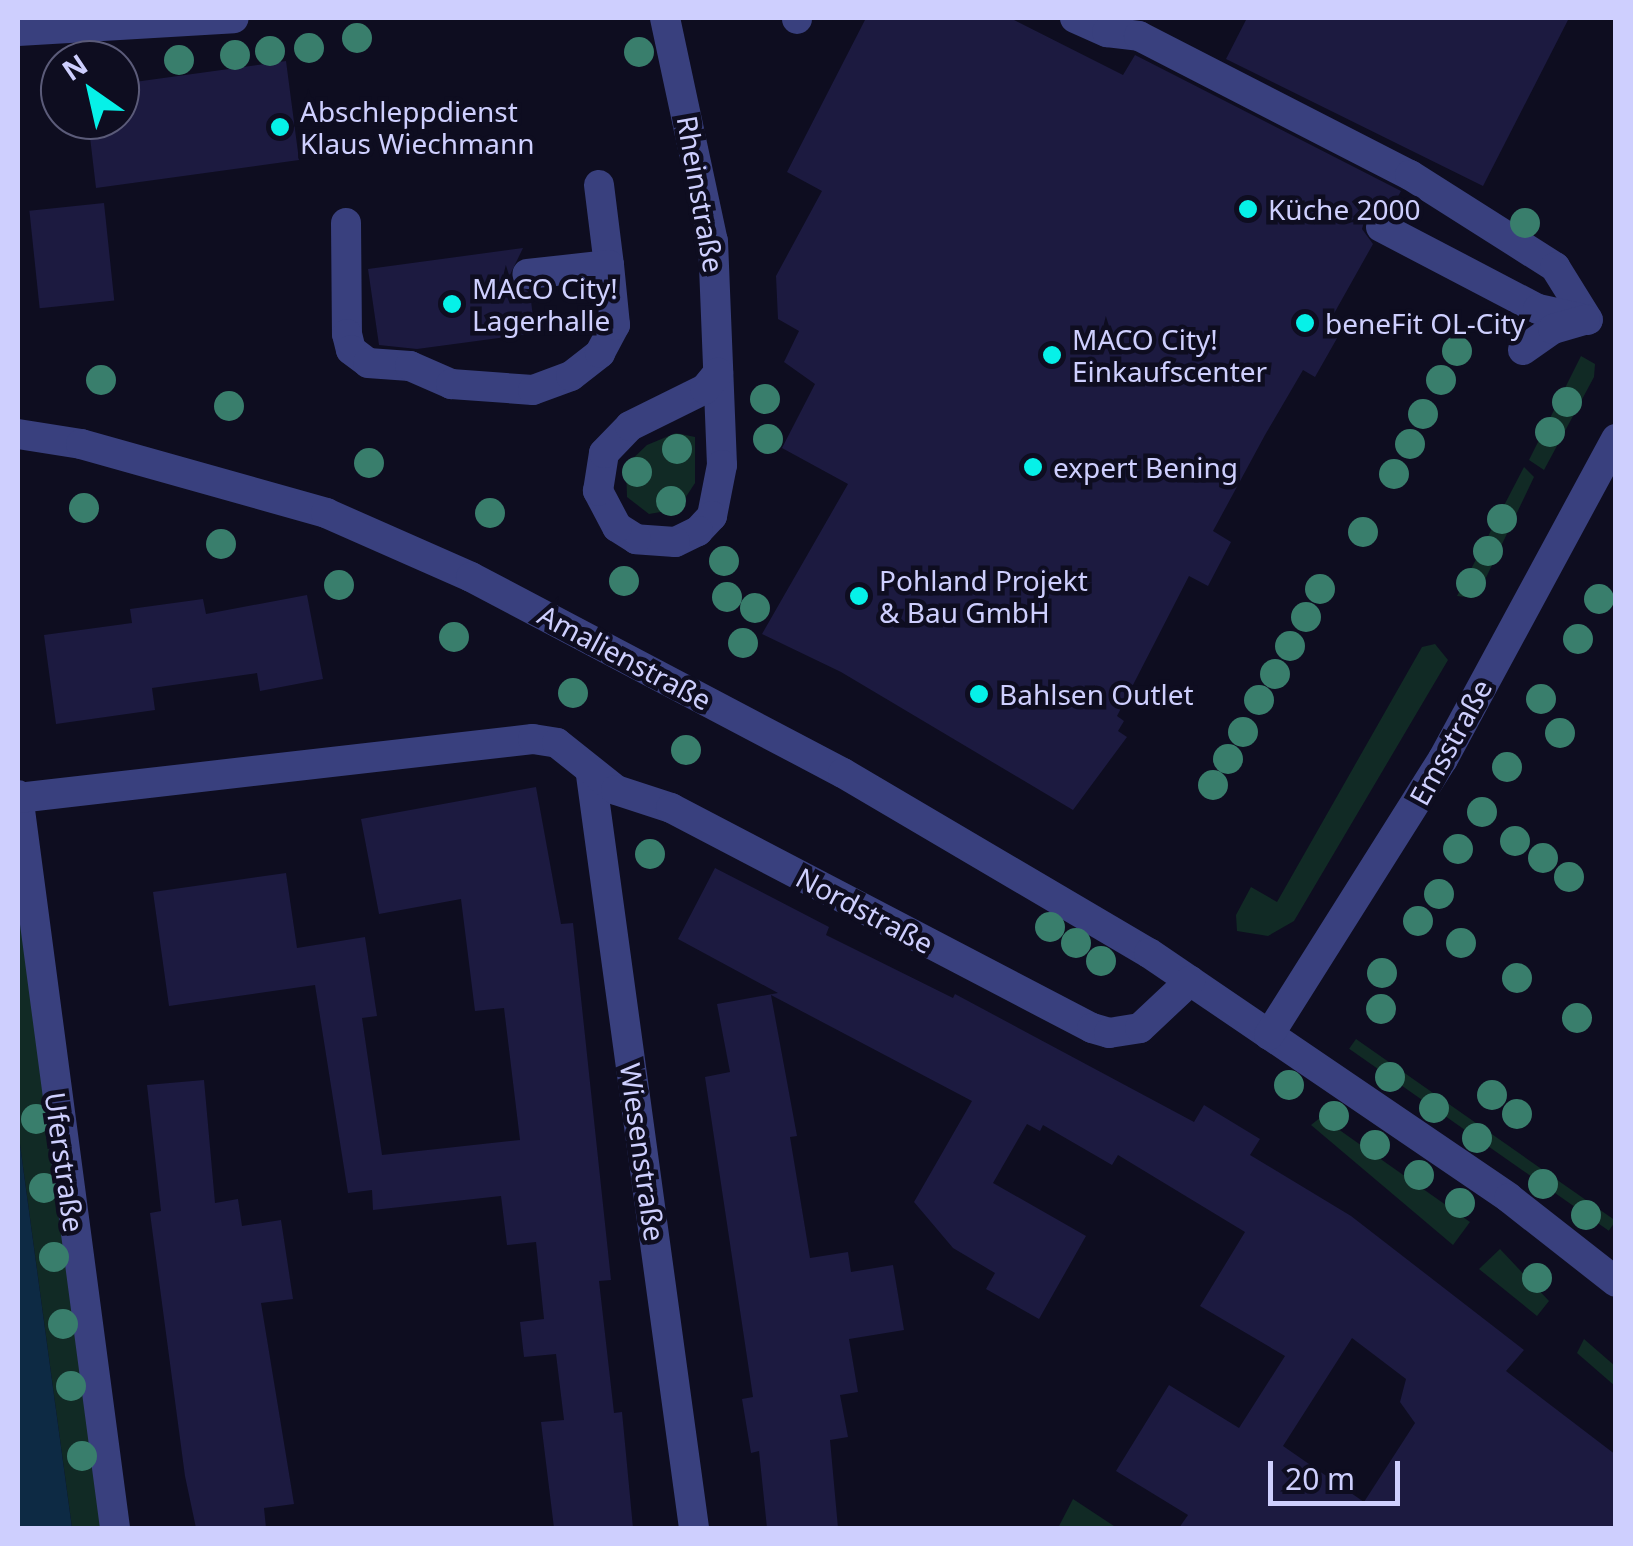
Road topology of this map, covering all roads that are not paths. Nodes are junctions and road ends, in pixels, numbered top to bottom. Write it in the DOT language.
graph roads {
  1 [pos="234,18"];
  2 [pos="664,18"];
  3 [pos="1074,18"];
  4 [pos="18,31"];
  5 [pos="599,185"];
  6 [pos="346,223"];
  7 [pos="1382,228"];
  8 [pos="609,265"];
  9 [pos="527,274"];
  10 [pos="1588,320"];
  11 [pos="1523,350"];
  12 [pos="718,373"];
  13 [pos="18,434"];
  14 [pos="1616,439"];
  15 [pos="591,775"];
  16 [pos="18,796"];
  17 [pos="1190,980"];
  18 [pos="1269,1035"];
  19 [pos="1616,1282"];
  20 [pos="115,1528"];
  21 [pos="694,1528"];
  1 -- 4 [label="street"];
  2 -- 12 [label="street, Rheinstraße"];
  3 -- 10 [label="street"];
  5 -- 8 [label="street"];
  6 -- 8 [label="street"];
  7 -- 10 [label="street"];
  8 -- 9 [label="street"];
  10 -- 11 [label="street"];
  12 -- 12 [label="street, Rheinstraße"];
  13 -- 17 [label="street, Amalienstraße"];
  14 -- 18 [label="street, Emsstraße"];
  15 -- 16 [label="street, Nordstraße"];
  15 -- 17 [label="street, Nordstraße"];
  15 -- 21 [label="street, Wiesenstraße"];
  16 -- 20 [label="street, Uferstraße"];
  17 -- 18 [label="street"];
  18 -- 19 [label="street"];
}
